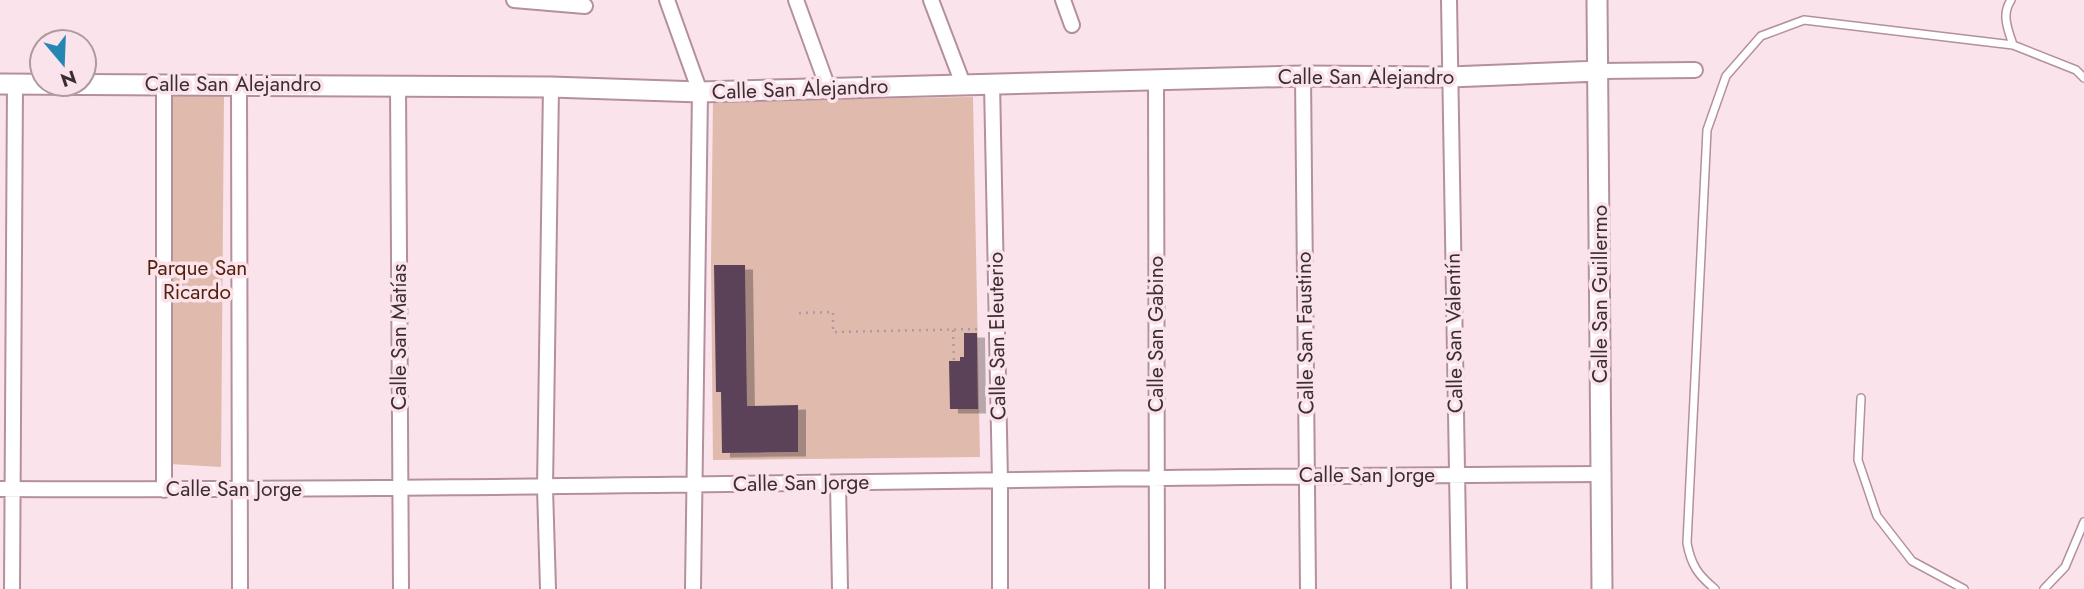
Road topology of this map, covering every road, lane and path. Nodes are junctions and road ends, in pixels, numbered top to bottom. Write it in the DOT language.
graph roads {
  1 [pos="514,0"];
  2 [pos="667,0"];
  3 [pos="796,0"];
  4 [pos="931,0"];
  5 [pos="1063,0"];
  6 [pos="1450,0"];
  7 [pos="1597,0"];
  8 [pos="2011,0"];
  9 [pos="530,1"];
  10 [pos="586,6"];
  11 [pos="1072,25"];
  12 [pos="2012,45"];
  13 [pos="1695,70"];
  14 [pos="1599,71"];
  15 [pos="1303,76"];
  16 [pos="1450,77"];
  17 [pos="2084,78"];
  18 [pos="1156,79"];
  19 [pos="992,83"];
  20 [pos="8,84"];
  21 [pos="164,84"];
  22 [pos="239,84"];
  23 [pos="963,84"];
  24 [pos="398,86"];
  25 [pos="551,87"];
  26 [pos="828,88"];
  27 [pos="700,92"];
  28 [pos="799,313"];
  29 [pos="978,329"];
  30 [pos="953,330"];
  31 [pos="954,361"];
  32 [pos="1861,398"];
  33 [pos="1456,474"];
  34 [pos="1601,474"];
  35 [pos="1306,475"];
  36 [pos="1157,478"];
  37 [pos="1000,481"];
  38 [pos="838,483"];
  39 [pos="694,484"];
  40 [pos="545,488"];
  41 [pos="6,489"];
  42 [pos="239,489"];
  43 [pos="400,489"];
  44 [pos="164,490"];
  45 [pos="2084,522"];
  46 [pos="12,589"];
  47 [pos="240,589"];
  48 [pos="401,589"];
  49 [pos="548,589"];
  50 [pos="693,589"];
  51 [pos="840,589"];
  52 [pos="1000,589"];
  53 [pos="1157,589"];
  54 [pos="1308,589"];
  55 [pos="1459,589"];
  56 [pos="1602,589"];
  57 [pos="1715,589"];
  58 [pos="1965,589"];
  59 [pos="2044,589"];
  1 -- 9 [label="street"];
  2 -- 27 [label="street"];
  3 -- 26 [label="street"];
  4 -- 23 [label="street"];
  5 -- 11 [label="street"];
  6 -- 16 [label="street, Calle San Valentín"];
  7 -- 14 [label="street, Calle San Guillermo"];
  8 -- 12 [label="lane"];
  9 -- 10 [label="street"];
  12 -- 17 [label="lane"];
  12 -- 57 [label="lane"];
  13 -- 14 [label="street"];
  14 -- 16 [label="street, Calle San Alejandro"];
  14 -- 34 [label="street, Calle San Guillermo"];
  15 -- 16 [label="street, Calle San Alejandro"];
  15 -- 18 [label="street, Calle San Alejandro"];
  15 -- 35 [label="street, Calle San Faustino"];
  16 -- 33 [label="street, Calle San Valentín"];
  18 -- 19 [label="street, Calle San Alejandro"];
  18 -- 36 [label="street, Calle San Gabino"];
  19 -- 23 [label="street, Calle San Alejandro"];
  19 -- 37 [label="street, Calle San Eleuterio"];
  20 -- 21 [label="street, Calle San Alejandro"];
  20 -- 41 [label="street"];
  21 -- 22 [label="street, Calle San Alejandro"];
  21 -- 44 [label="street"];
  22 -- 24 [label="street, Calle San Alejandro"];
  22 -- 42 [label="street"];
  23 -- 26 [label="street, Calle San Alejandro"];
  24 -- 25 [label="street, Calle San Alejandro"];
  24 -- 43 [label="street, Calle San Matías"];
  25 -- 27 [label="street, Calle San Alejandro"];
  25 -- 40 [label="street"];
  26 -- 27 [label="street, Calle San Alejandro"];
  27 -- 39 [label="street"];
  28 -- 30 [label="path"];
  29 -- 30 [label="path"];
  30 -- 31 [label="path"];
  32 -- 58 [label="lane"];
  33 -- 34 [label="street, Calle San Jorge"];
  33 -- 35 [label="street, Calle San Jorge"];
  33 -- 55 [label="street, Calle San Valentín"];
  34 -- 56 [label="street, Calle San Guillermo"];
  35 -- 36 [label="street, Calle San Jorge"];
  35 -- 54 [label="street, Calle San Faustino"];
  36 -- 37 [label="street, Calle San Jorge"];
  36 -- 53 [label="street, Calle San Gabino"];
  37 -- 38 [label="street, Calle San Jorge"];
  37 -- 52 [label="street, Calle San Eleuterio"];
  38 -- 39 [label="street, Calle San Jorge"];
  38 -- 51 [label="street"];
  39 -- 40 [label="street, Calle San Jorge"];
  39 -- 50 [label="street"];
  40 -- 43 [label="street, Calle San Jorge"];
  40 -- 49 [label="street"];
  41 -- 44 [label="street, Calle San Jorge"];
  41 -- 46 [label="street"];
  42 -- 43 [label="street, Calle San Jorge"];
  42 -- 44 [label="street, Calle San Jorge"];
  42 -- 47 [label="street"];
  43 -- 48 [label="street, Calle San Matías"];
  45 -- 59 [label="lane"];
}
